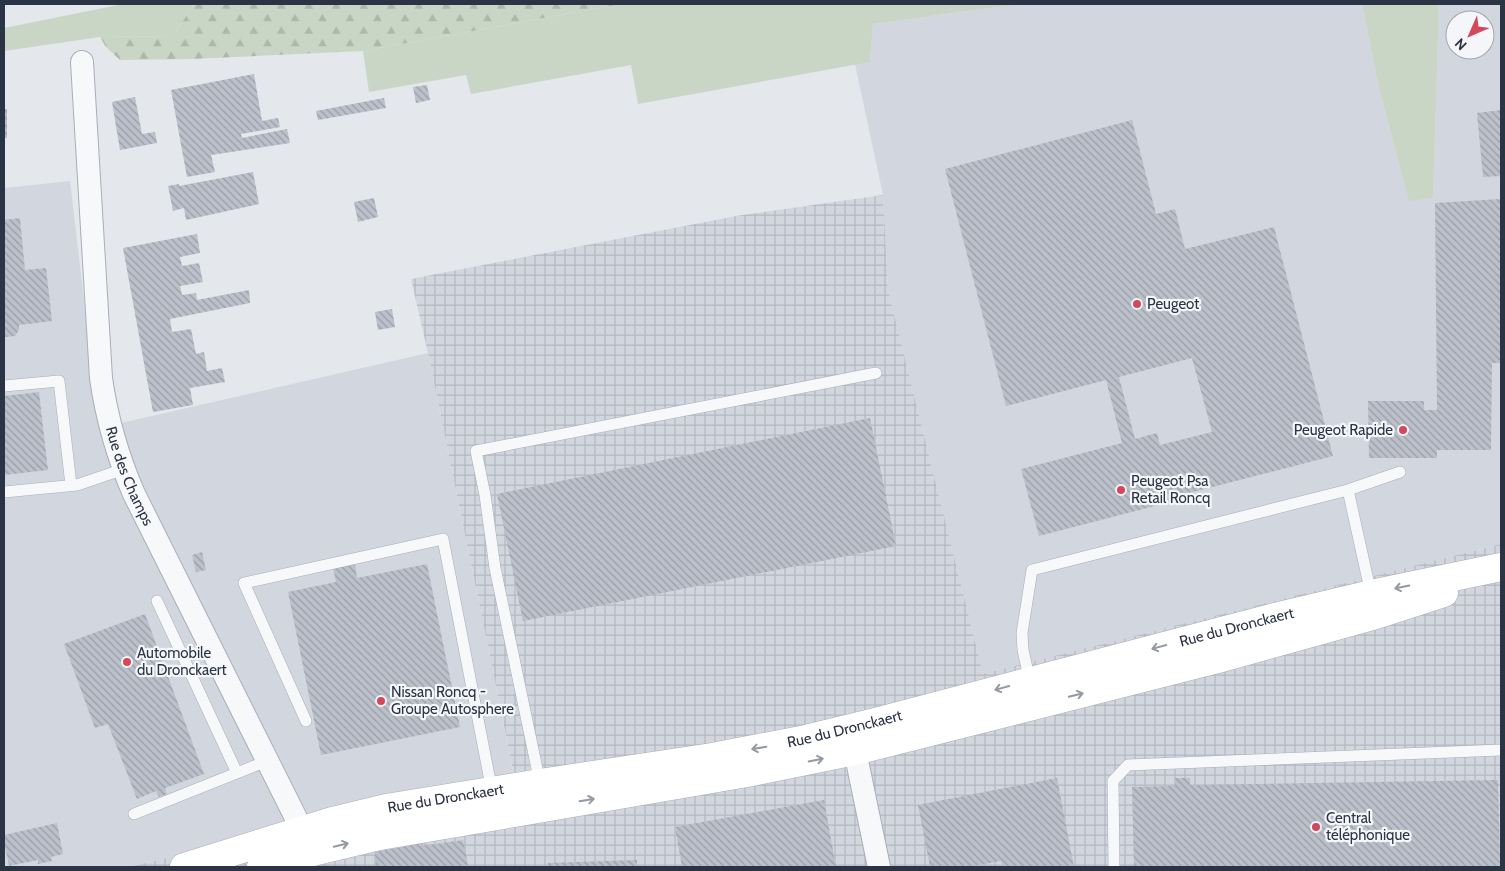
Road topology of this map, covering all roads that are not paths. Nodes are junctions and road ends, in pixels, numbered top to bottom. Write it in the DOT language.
graph roads {
  1 [pos="82,62"];
  2 [pos="876,373"];
  3 [pos="4,386"];
  4 [pos="124,469"];
  5 [pos="1400,472"];
  6 [pos="71,485"];
  7 [pos="1348,490"];
  8 [pos="4,492"];
  9 [pos="1501,567"];
  10 [pos="1501,574"];
  11 [pos="157,601"];
  12 [pos="1374,604"];
  13 [pos="1033,693"];
  14 [pos="306,721"];
  15 [pos="1501,750"];
  16 [pos="855,751"];
  17 [pos="267,761"];
  18 [pos="237,773"];
  19 [pos="543,795"];
  20 [pos="494,803"];
  21 [pos="134,814"];
  22 [pos="307,841"];
  23 [pos="221,862"];
  24 [pos="184,867"];
  25 [pos="260,867"];
  26 [pos="879,867"];
  27 [pos="1114,867"];
  1 -- 4 [label="street, Rue des Champs"];
  2 -- 19 [label="lane"];
  3 -- 6 [label="lane"];
  4 -- 6 [label="lane"];
  4 -- 17 [label="street, Rue des Champs"];
  5 -- 7 [label="lane"];
  6 -- 8 [label="lane"];
  7 -- 12 [label="lane"];
  7 -- 13 [label="lane"];
  9 -- 12 [label="main road, Rue du Dronckaert, one-way"];
  10 -- 12 [label="main road, Rue du Dronckaert"];
  11 -- 18 [label="lane"];
  12 -- 13 [label="main road, Rue du Dronckaert"];
  13 -- 16 [label="main road, Rue du Dronckaert"];
  13 -- 19 [label="main road, Rue du Dronckaert, one-way"];
  14 -- 20 [label="lane"];
  15 -- 27 [label="lane"];
  19 -- 16 [label="main road, Rue du Dronckaert, one-way"];
  16 -- 26 [label="street"];
  17 -- 18 [label="lane"];
  17 -- 22 [label="street, Rue des Champs"];
  18 -- 21 [label="lane"];
  19 -- 20 [label="main road, Rue du Dronckaert"];
  20 -- 22 [label="main road, Rue du Dronckaert"];
  22 -- 23 [label="main road, Rue du Dronckaert"];
  22 -- 25 [label="main road, Rue du Dronckaert"];
  23 -- 24 [label="main road, Rue du Dronckaert"];
}
